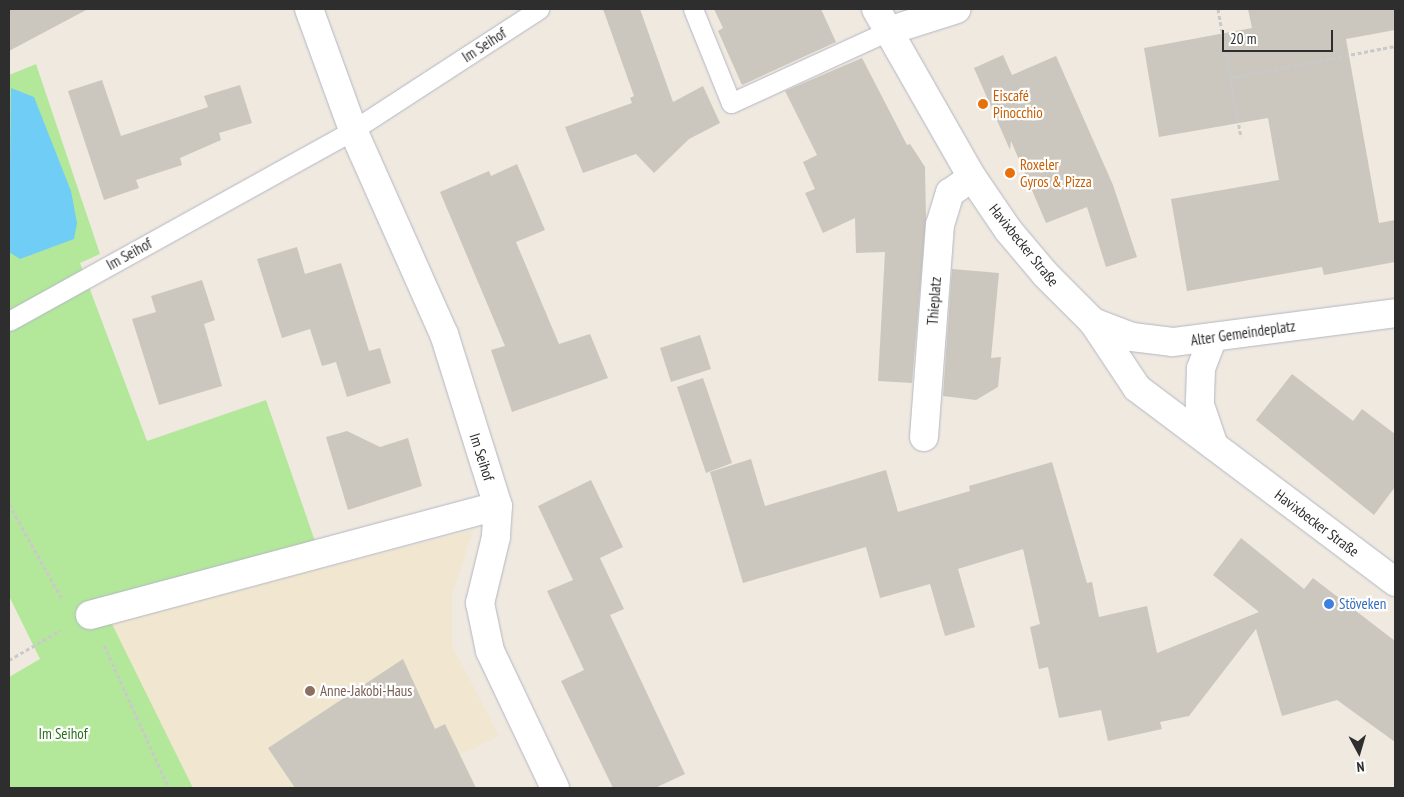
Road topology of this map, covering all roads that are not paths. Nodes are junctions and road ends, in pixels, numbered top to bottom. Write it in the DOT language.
graph roads {
  1 [pos="309,9"];
  2 [pos="539,9"];
  3 [pos="693,9"];
  4 [pos="957,9"];
  5 [pos="882,20"];
  6 [pos="353,130"];
  7 [pos="972,178"];
  8 [pos="1395,313"];
  9 [pos="9,321"];
  10 [pos="1093,322"];
  11 [pos="1212,337"];
  12 [pos="924,437"];
  13 [pos="1214,446"];
  14 [pos="498,506"];
  15 [pos="1395,582"];
  16 [pos="90,615"];
  17 [pos="555,788"];
  1 -- 6 [label="street, Im Seihof"];
  2 -- 6 [label="lane, Im Seihof"];
  3 -- 5 [label="lane"];
  4 -- 5 [label="street"];
  5 -- 7 [label="street, Havixbecker Straße"];
  6 -- 9 [label="lane, Im Seihof"];
  6 -- 14 [label="street, Im Seihof"];
  7 -- 10 [label="street, Havixbecker Straße"];
  7 -- 12 [label="street, Thieplatz"];
  8 -- 11 [label="street, Alter Gemeindeplatz"];
  10 -- 11 [label="street, Alter Gemeindeplatz"];
  10 -- 13 [label="street, Havixbecker Straße"];
  11 -- 13 [label="street"];
  13 -- 15 [label="street, Havixbecker Straße"];
  14 -- 16 [label="street"];
  14 -- 17 [label="street, Im Seihof"];
}
